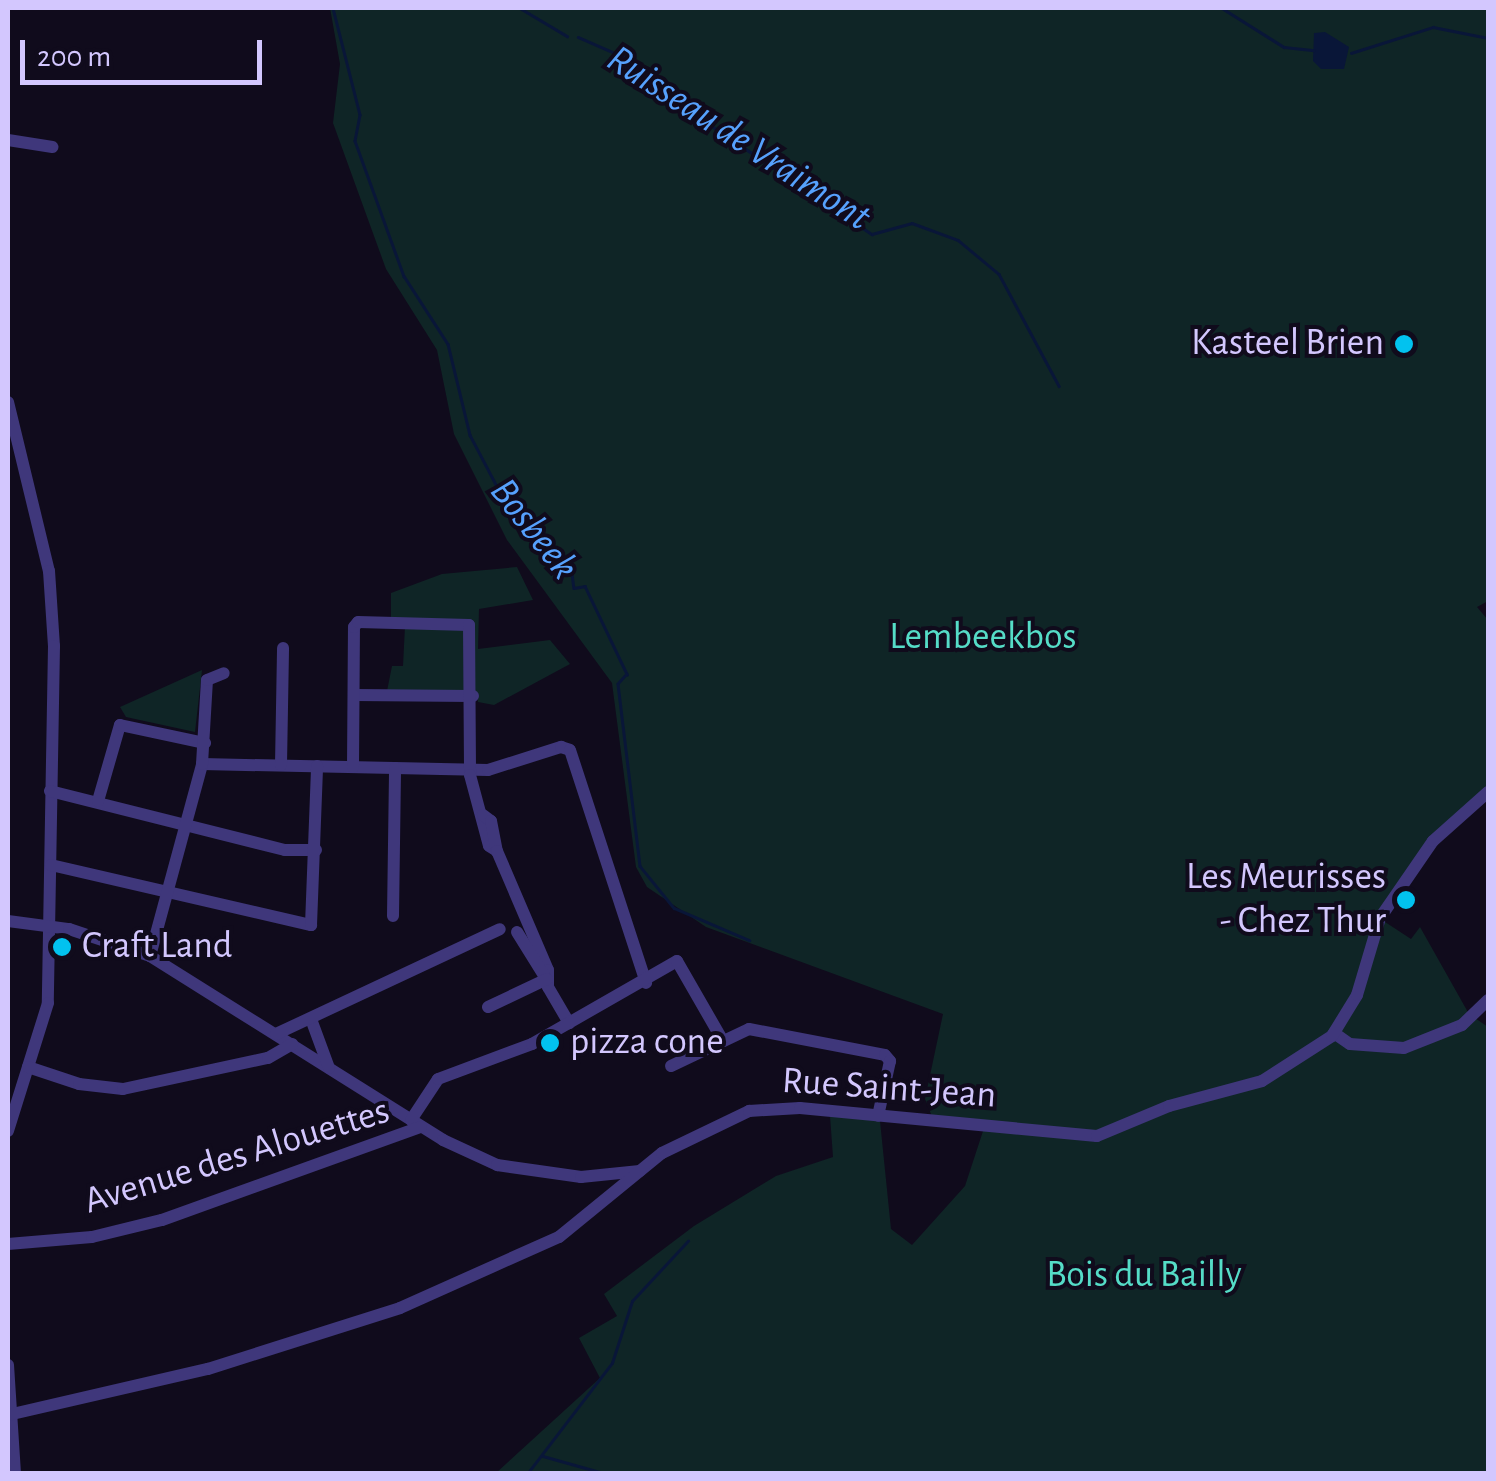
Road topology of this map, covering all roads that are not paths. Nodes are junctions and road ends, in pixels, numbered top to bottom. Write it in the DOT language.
graph roads {
  1 [pos="8,140"];
  2 [pos="52,147"];
  3 [pos="8,402"];
  4 [pos="283,648"];
  5 [pos="224,673"];
  6 [pos="354,695"];
  7 [pos="473,696"];
  8 [pos="205,743"];
  9 [pos="202,764"];
  10 [pos="281,765"];
  11 [pos="318,766"];
  12 [pos="353,767"];
  13 [pos="395,768"];
  14 [pos="470,769"];
  15 [pos="50,791"];
  16 [pos="1488,792"];
  17 [pos="98,801"];
  18 [pos="185,825"];
  19 [pos="316,850"];
  20 [pos="50,865"];
  21 [pos="168,894"];
  22 [pos="522,910"];
  23 [pos="393,916"];
  24 [pos="8,921"];
  25 [pos="51,926"];
  26 [pos="500,929"];
  27 [pos="523,929"];
  28 [pos="150,956"];
  29 [pos="547,979"];
  30 [pos="646,983"];
  31 [pos="1488,1000"];
  32 [pos="488,1008"];
  33 [pos="311,1019"];
  34 [pos="569,1023"];
  35 [pos="1334,1033"];
  36 [pos="276,1034"];
  37 [pos="722,1041"];
  38 [pos="292,1044"];
  39 [pos="671,1066"];
  40 [pos="28,1067"];
  41 [pos="328,1068"];
  42 [pos="878,1116"];
  43 [pos="410,1120"];
  44 [pos="8,1131"];
  45 [pos="400,1139"];
  46 [pos="640,1171"];
  47 [pos="8,1244"];
  48 [pos="8,1365"];
  49 [pos="10,1414"];
  50 [pos="15,1474"];
  1 -- 2 [label="street"];
  3 -- 15 [label="street"];
  4 -- 10 [label="street"];
  5 -- 8 [label="street"];
  6 -- 7 [label="street"];
  6 -- 7 [label="street"];
  6 -- 12 [label="street"];
  7 -- 14 [label="street"];
  8 -- 9 [label="street"];
  8 -- 17 [label="street"];
  9 -- 10 [label="street"];
  9 -- 18 [label="street"];
  10 -- 11 [label="street"];
  11 -- 12 [label="street"];
  11 -- 19 [label="street"];
  12 -- 13 [label="street"];
  13 -- 14 [label="street"];
  13 -- 23 [label="street"];
  14 -- 22 [label="street"];
  14 -- 30 [label="street"];
  15 -- 17 [label="street"];
  15 -- 20 [label="street"];
  16 -- 35 [label="street"];
  17 -- 18 [label="street"];
  18 -- 19 [label="street"];
  18 -- 21 [label="street"];
  19 -- 21 [label="street"];
  20 -- 21 [label="street"];
  20 -- 25 [label="street"];
  21 -- 28 [label="street"];
  22 -- 26 [label="street"];
  22 -- 27 [label="street"];
  24 -- 25 [label="street, Rue Saint-Jean"];
  25 -- 28 [label="street, Rue Saint-Jean"];
  25 -- 40 [label="street"];
  26 -- 27 [label="street"];
  26 -- 33 [label="street"];
  27 -- 29 [label="street"];
  28 -- 36 [label="street, Rue Saint-Jean"];
  29 -- 32 [label="street"];
  29 -- 34 [label="street"];
  30 -- 34 [label="street"];
  30 -- 37 [label="street"];
  31 -- 35 [label="street"];
  33 -- 36 [label="street"];
  33 -- 41 [label="street"];
  34 -- 43 [label="street"];
  35 -- 42 [label="street, Rue Saint-Jean"];
  36 -- 38 [label="street, Rue Saint-Jean"];
  37 -- 39 [label="street"];
  37 -- 42 [label="street"];
  38 -- 40 [label="street"];
  38 -- 41 [label="street, Rue Saint-Jean"];
  40 -- 44 [label="street"];
  41 -- 43 [label="street, Rue Saint-Jean"];
  42 -- 46 [label="street, Rue Saint-Jean"];
  43 -- 45 [label="street, Avenue des Alouettes"];
  43 -- 45 [label="street"];
  43 -- 46 [label="street, Rue Saint-Jean"];
  45 -- 47 [label="street, Avenue des Alouettes"];
  46 -- 49 [label="street"];
  48 -- 49 [label="street"];
  49 -- 50 [label="street"];
}
